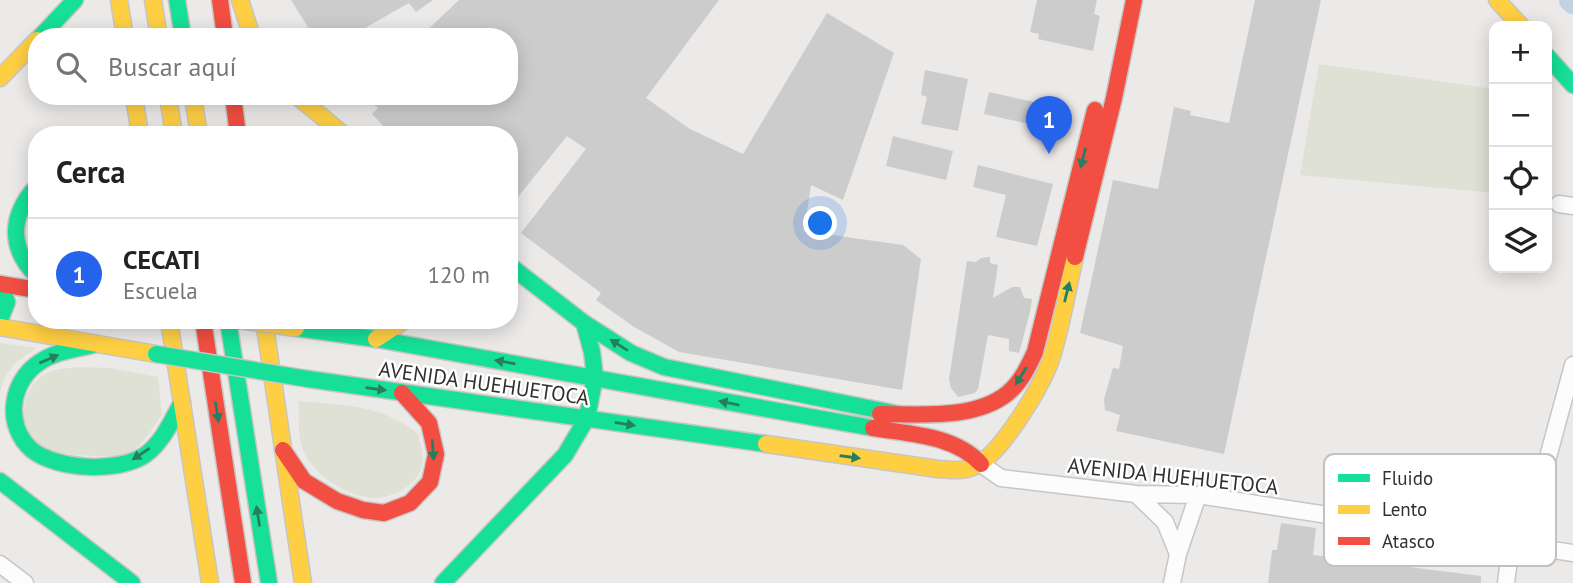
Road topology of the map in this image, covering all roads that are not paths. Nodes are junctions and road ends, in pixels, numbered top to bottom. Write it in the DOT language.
graph roads {
  1 [pos="75,0"];
  2 [pos="119,0"];
  3 [pos="153,0"];
  4 [pos="177,0"];
  5 [pos="220,0"];
  6 [pos="240,0"];
  7 [pos="1119,0"];
  8 [pos="1134,0"];
  9 [pos="1497,0"];
  10 [pos="1516,21"];
  11 [pos="48,28"];
  12 [pos="123,28"];
  13 [pos="158,28"];
  14 [pos="182,28"];
  15 [pos="224,28"];
  16 [pos="249,28"];
  17 [pos="28,49"];
  18 [pos="1552,62"];
  19 [pos="0,78"];
  20 [pos="1573,85"];
  21 [pos="1107,95"];
  22 [pos="135,105"];
  23 [pos="169,105"];
  24 [pos="194,105"];
  25 [pos="234,105"];
  26 [pos="308,105"];
  27 [pos="139,126"];
  28 [pos="173,126"];
  29 [pos="197,126"];
  30 [pos="237,126"];
  31 [pos="333,126"];
  32 [pos="28,194"];
  33 [pos="28,265"];
  34 [pos="518,272"];
  35 [pos="0,284"];
  36 [pos="28,289"];
  37 [pos="0,320"];
  38 [pos="584,323"];
  39 [pos="0,327"];
  40 [pos="170,329"];
  41 [pos="204,329"];
  42 [pos="229,329"];
  43 [pos="265,329"];
  44 [pos="303,329"];
  45 [pos="391,329"];
  46 [pos="376,339"];
  47 [pos="96,344"];
  48 [pos="1573,365"];
  49 [pos="594,377"];
  50 [pos="402,393"];
  51 [pos="182,402"];
  52 [pos="898,414"];
  53 [pos="796,416"];
  54 [pos="587,418"];
  55 [pos="283,450"];
  56 [pos="1546,454"];
  57 [pos="981,464"];
  58 [pos="0,481"];
  59 [pos="1136,494"];
  60 [pos="1198,495"];
  61 [pos="1324,515"];
  62 [pos="1178,554"];
  63 [pos="0,564"];
  64 [pos="1511,566"];
  65 [pos="13,580"];
  66 [pos="132,583"];
  67 [pos="210,583"];
  68 [pos="243,583"];
  69 [pos="269,583"];
  70 [pos="303,583"];
  71 [pos="443,583"];
  72 [pos="1172,583"];
  73 [pos="1506,583"];
  1 -- 11 [label="main road"];
  2 -- 12 [label="main road"];
  3 -- 13 [label="main road"];
  4 -- 14 [label="main road"];
  5 -- 15 [label="main road"];
  6 -- 16 [label="main road"];
  7 -- 21 [label="main road"];
  8 -- 21 [label="main road"];
  9 -- 10 [label="main road"];
  17 -- 19 [label="main road"];
  18 -- 20 [label="main road"];
  21 -- 52 [label="main road, one-way"];
  57 -- 21 [label="main road, one-way"];
  22 -- 27 [label="main road"];
  23 -- 28 [label="main road"];
  24 -- 29 [label="main road"];
  25 -- 30 [label="main road"];
  26 -- 31 [label="main road"];
  32 -- 33 [label="main road"];
  34 -- 38 [label="main road"];
  35 -- 36 [label="main road"];
  35 -- 37 [label="main road"];
  38 -- 49 [label="main road"];
  52 -- 38 [label="main road, one-way"];
  39 -- 47 [label="main road, AVENIDA HUEHUETOCA"];
  40 -- 51 [label="main road"];
  41 -- 68 [label="main road, one-way"];
  69 -- 42 [label="main road, one-way"];
  43 -- 55 [label="main road"];
  44 -- 46 [label="main road, AVENIDA HUEHUETOCA, bridge"];
  45 -- 46 [label="main road"];
  49 -- 46 [label="main road, AVENIDA HUEHUETOCA, one-way"];
  47 -- 50 [label="main road, AVENIDA HUEHUETOCA, one-way, bridge"];
  51 -- 47 [label="main road, one-way"];
  48 -- 56 [label="street"];
  53 -- 49 [label="main road, AVENIDA HUEHUETOCA, one-way"];
  49 -- 54 [label="main road"];
  50 -- 54 [label="main road, AVENIDA HUEHUETOCA"];
  50 -- 55 [label="main road, one-way"];
  51 -- 67 [label="main road"];
  52 -- 53 [label="main road"];
  53 -- 57 [label="main road"];
  54 -- 57 [label="main road, AVENIDA HUEHUETOCA, one-way"];
  54 -- 71 [label="main road"];
  55 -- 70 [label="main road"];
  57 -- 59 [label="street, AVENIDA HUEHUETOCA"];
  58 -- 66 [label="main road"];
  59 -- 60 [label="street, AVENIDA HUEHUETOCA"];
  59 -- 62 [label="street"];
  60 -- 61 [label="street, AVENIDA HUEHUETOCA"];
  60 -- 62 [label="street"];
  62 -- 72 [label="street"];
  63 -- 65 [label="street"];
  64 -- 73 [label="street"];
}
